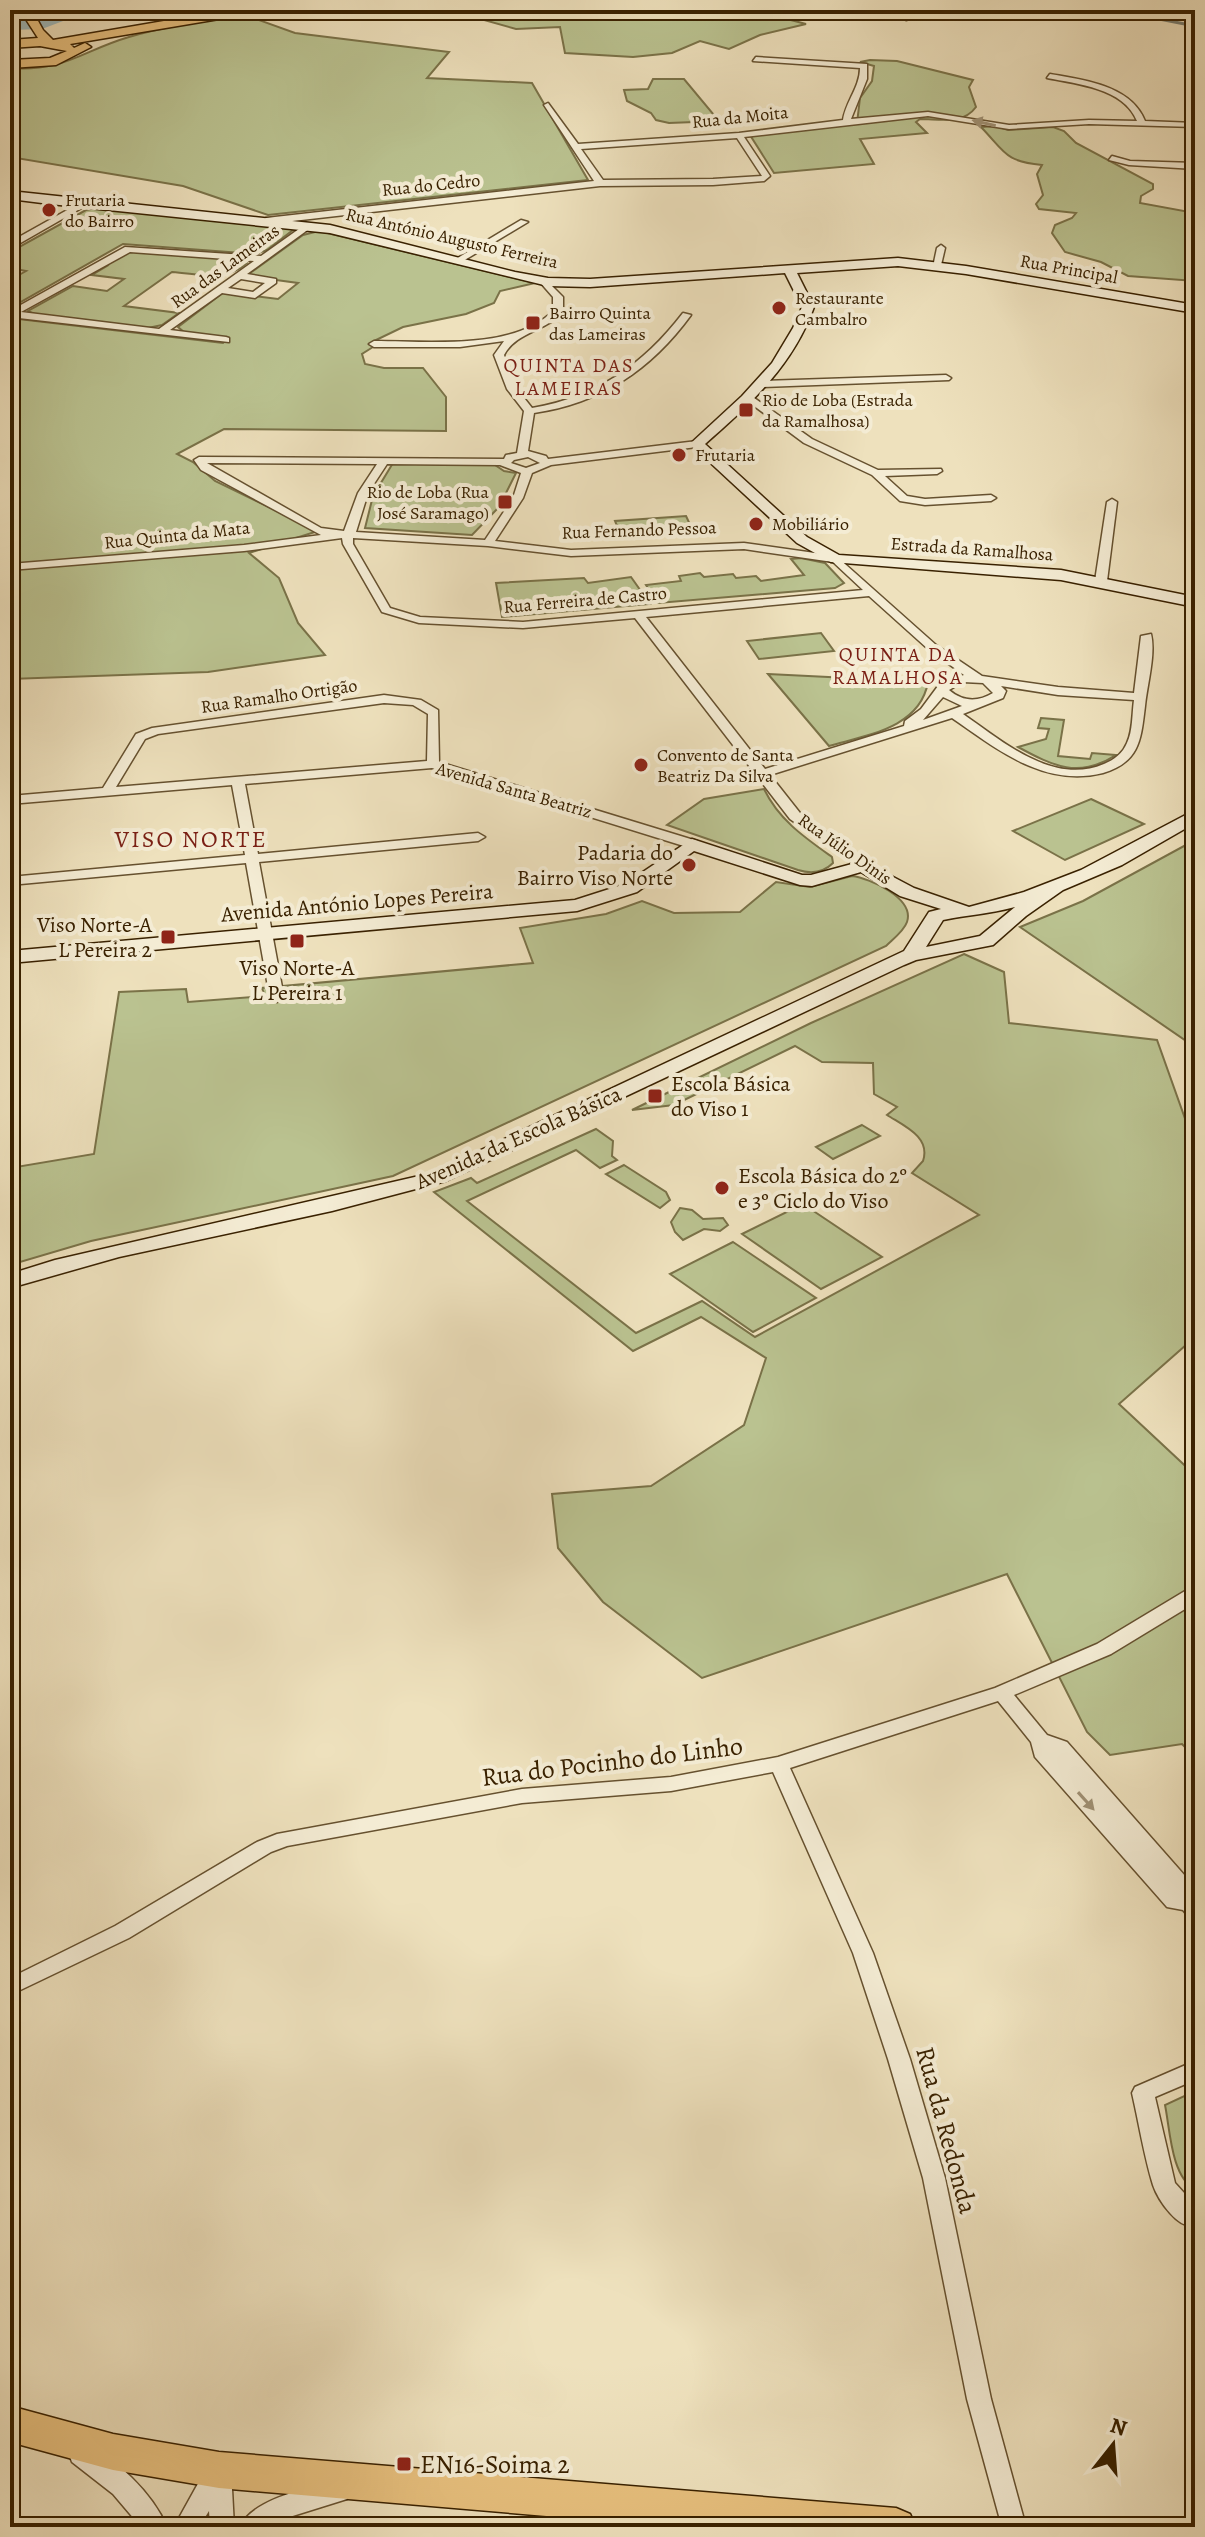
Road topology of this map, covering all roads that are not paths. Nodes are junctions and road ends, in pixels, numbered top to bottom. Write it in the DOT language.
graph roads {
  1 [pos="26,10"];
  2 [pos="219,10"];
  3 [pos="249,10"];
  4 [pos="350,10"];
  5 [pos="889,10"];
  6 [pos="1152,10"];
  7 [pos="1169,11"];
  8 [pos="444,13"];
  9 [pos="1195,17"];
  10 [pos="909,18"];
  11 [pos="193,20"];
  12 [pos="145,29"];
  13 [pos="52,42"];
  14 [pos="10,44"];
  15 [pos="70,54"];
  16 [pos="756,59"];
  17 [pos="10,64"];
  18 [pos="1050,76"];
  19 [pos="548,105"];
  20 [pos="847,122"];
  21 [pos="1142,124"];
  22 [pos="1195,125"];
  23 [pos="739,135"];
  24 [pos="576,147"];
  25 [pos="1112,158"];
  26 [pos="1195,166"];
  27 [pos="600,183"];
  28 [pos="10,195"];
  29 [pos="81,206"];
  30 [pos="266,221"];
  31 [pos="524,222"];
  32 [pos="309,226"];
  33 [pos="10,246"];
  34 [pos="941,248"];
  35 [pos="263,259"];
  36 [pos="460,259"];
  37 [pos="936,265"];
  38 [pos="789,269"];
  39 [pos="239,276"];
  40 [pos="544,281"];
  41 [pos="220,290"];
  42 [pos="1195,309"];
  43 [pos="10,314"];
  44 [pos="686,315"];
  45 [pos="160,333"];
  46 [pos="519,335"];
  47 [pos="226,340"];
  48 [pos="374,344"];
  49 [pos="460,344"];
  50 [pos="499,355"];
  51 [pos="946,378"];
  52 [pos="763,384"];
  53 [pos="750,398"];
  54 [pos="529,411"];
  55 [pos="697,444"];
  56 [pos="522,455"];
  57 [pos="385,460"];
  58 [pos="505,462"];
  59 [pos="547,462"];
  60 [pos="527,471"];
  61 [pos="937,471"];
  62 [pos="876,473"];
  63 [pos="991,498"];
  64 [pos="1112,502"];
  65 [pos="347,535"];
  66 [pos="802,540"];
  67 [pos="488,543"];
  68 [pos="757,547"];
  69 [pos="836,559"];
  70 [pos="10,567"];
  71 [pos="1104,581"];
  72 [pos="873,592"];
  73 [pos="1195,602"];
  74 [pos="1195,613"];
  75 [pos="638,614"];
  76 [pos="1147,636"];
  77 [pos="932,647"];
  78 [pos="982,679"];
  79 [pos="944,688"];
  80 [pos="1058,691"];
  81 [pos="1141,697"];
  82 [pos="990,700"];
  83 [pos="955,714"];
  84 [pos="887,736"];
  85 [pos="433,764"];
  86 [pos="764,773"];
  87 [pos="238,781"];
  88 [pos="107,792"];
  89 [pos="10,800"];
  90 [pos="1195,815"];
  91 [pos="478,837"];
  92 [pos="692,844"];
  93 [pos="252,859"];
  94 [pos="863,866"];
  95 [pos="10,881"];
  96 [pos="1059,885"];
  97 [pos="907,892"];
  98 [pos="967,911"];
  99 [pos="931,923"];
  100 [pos="996,932"];
  101 [pos="266,934"];
  102 [pos="967,944"];
  103 [pos="911,955"];
  104 [pos="10,957"];
  105 [pos="277,998"];
  106 [pos="10,1281"];
  107 [pos="1195,1591"];
  108 [pos="1002,1693"];
  109 [pos="779,1764"];
  110 [pos="1192,1906"];
  111 [pos="10,1987"];
  112 [pos="1195,2070"];
  113 [pos="1195,2215"];
  114 [pos="10,2424"];
  115 [pos="66,2444"];
  116 [pos="219,2470"];
  117 [pos="375,2482"];
  118 [pos="155,2527"];
  119 [pos="186,2527"];
  120 [pos="222,2527"];
  121 [pos="252,2527"];
  122 [pos="896,2527"];
  123 [pos="1014,2527"];
  1 -- 13 [label="main road"];
  2 -- 11 [label="street"];
  3 -- 11 [label="main road"];
  4 -- 8 [label="street"];
  5 -- 10 [label="street"];
  6 -- 7 [label="street"];
  7 -- 9 [label="street"];
  11 -- 12 [label="main road"];
  12 -- 13 [label="main road"];
  12 -- 15 [label="main road"];
  13 -- 14 [label="main road"];
  13 -- 15 [label="main road"];
  15 -- 17 [label="main road"];
  16 -- 20 [label="street"];
  18 -- 21 [label="street"];
  19 -- 24 [label="street"];
  21 -- 20 [label="street, Rua da Moita, one-way"];
  20 -- 23 [label="street, Rua da Moita"];
  21 -- 22 [label="street, Rua da Moita"];
  23 -- 24 [label="street, Rua da Moita"];
  23 -- 27 [label="street, Rua do Cedro"];
  24 -- 27 [label="street"];
  25 -- 26 [label="street"];
  27 -- 30 [label="street, Rua do Cedro"];
  28 -- 29 [label="street, Rua António Augusto Ferreira"];
  29 -- 30 [label="street, Rua António Augusto Ferreira"];
  29 -- 33 [label="street"];
  30 -- 32 [label="street, Rua António Augusto Ferreira"];
  31 -- 36 [label="street"];
  32 -- 35 [label="street, Rua das Lameiras"];
  32 -- 36 [label="street, Rua António Augusto Ferreira"];
  34 -- 37 [label="street"];
  35 -- 39 [label="street, Rua das Lameiras"];
  35 -- 43 [label="street"];
  36 -- 40 [label="street, Rua António Augusto Ferreira"];
  37 -- 38 [label="street, Rua António Augusto Ferreira"];
  37 -- 42 [label="street, Rua Principal"];
  38 -- 40 [label="street, Rua António Augusto Ferreira"];
  38 -- 52 [label="street"];
  39 -- 41 [label="street, Rua das Lameiras"];
  39 -- 41 [label="street"];
  40 -- 46 [label="street"];
  41 -- 45 [label="street, Rua das Lameiras"];
  43 -- 45 [label="street"];
  44 -- 54 [label="street"];
  45 -- 47 [label="street"];
  46 -- 49 [label="street"];
  46 -- 50 [label="street"];
  48 -- 49 [label="street"];
  49 -- 50 [label="street"];
  50 -- 54 [label="street"];
  51 -- 52 [label="street"];
  52 -- 53 [label="street"];
  53 -- 55 [label="street"];
  53 -- 62 [label="street"];
  54 -- 56 [label="street"];
  55 -- 59 [label="street"];
  55 -- 66 [label="street, Estrada da Ramalhosa"];
  56 -- 58 [label="street"];
  56 -- 59 [label="street"];
  57 -- 58 [label="street"];
  57 -- 65 [label="street"];
  57 -- 65 [label="street"];
  58 -- 60 [label="street"];
  59 -- 60 [label="street"];
  60 -- 67 [label="street"];
  61 -- 62 [label="street"];
  62 -- 63 [label="street"];
  64 -- 71 [label="street"];
  65 -- 67 [label="street, Rua Fernando Pessoa"];
  65 -- 70 [label="street, Rua Quinta da Mata"];
  65 -- 75 [label="street, Rua Ferreira de Castro"];
  66 -- 68 [label="street"];
  66 -- 69 [label="street, Estrada da Ramalhosa"];
  67 -- 68 [label="street, Rua Fernando Pessoa"];
  68 -- 69 [label="street, Rua Fernando Pessoa"];
  69 -- 71 [label="street, Estrada da Ramalhosa"];
  69 -- 72 [label="street, Estrada da Ramalhosa"];
  71 -- 73 [label="street, Estrada da Ramalhosa"];
  71 -- 74 [label="street, Estrada da Ramalhosa"];
  72 -- 75 [label="street, Rua Ferreira de Castro"];
  72 -- 77 [label="street, Estrada da Ramalhosa"];
  75 -- 86 [label="street, Rua Júlio Dinis"];
  76 -- 81 [label="street"];
  77 -- 78 [label="street, Estrada da Ramalhosa"];
  77 -- 79 [label="street"];
  78 -- 79 [label="street"];
  78 -- 80 [label="street"];
  78 -- 82 [label="street"];
  79 -- 82 [label="street"];
  79 -- 84 [label="street"];
  80 -- 81 [label="street"];
  80 -- 82 [label="street"];
  81 -- 83 [label="street"];
  82 -- 83 [label="street"];
  83 -- 84 [label="street"];
  84 -- 86 [label="street"];
  85 -- 87 [label="street, Avenida Santa Beatriz"];
  85 -- 88 [label="street, Rua Ramalho Ortigão"];
  85 -- 92 [label="street, Avenida Santa Beatriz"];
  86 -- 94 [label="street, Rua Júlio Dinis"];
  87 -- 88 [label="street, Avenida Santa Beatriz"];
  87 -- 93 [label="street"];
  88 -- 89 [label="street, Avenida Santa Beatriz"];
  90 -- 96 [label="street, Avenida da Escola Básica"];
  91 -- 93 [label="street"];
  92 -- 94 [label="street, Avenida Santa Beatriz"];
  92 -- 101 [label="street, Avenida António Lopes Pereira"];
  93 -- 95 [label="street"];
  93 -- 101 [label="street"];
  94 -- 97 [label="street, Rua Júlio Dinis"];
  96 -- 98 [label="street, Avenida da Escola Básica"];
  96 -- 100 [label="street, Avenida da Escola Básica"];
  97 -- 98 [label="street, Rua Júlio Dinis"];
  97 -- 99 [label="street, Rua Júlio Dinis"];
  98 -- 99 [label="street, Avenida da Escola Básica"];
  98 -- 100 [label="street"];
  99 -- 102 [label="street"];
  99 -- 103 [label="street"];
  100 -- 102 [label="street, Avenida da Escola Básica"];
  101 -- 104 [label="street, Avenida António Lopes Pereira"];
  101 -- 105 [label="street"];
  102 -- 103 [label="street, Avenida da Escola Básica"];
  103 -- 106 [label="street, Avenida da Escola Básica"];
  107 -- 108 [label="street, Rua do Pocinho do Linho"];
  108 -- 109 [label="street, Rua do Pocinho do Linho"];
  108 -- 110 [label="street"];
  109 -- 111 [label="street, Rua do Pocinho do Linho"];
  109 -- 123 [label="street, Rua da Redonda"];
  112 -- 113 [label="street"];
  114 -- 115 [label="main road"];
  115 -- 116 [label="main road"];
  115 -- 118 [label="street"];
  116 -- 117 [label="main road"];
  116 -- 119 [label="street"];
  116 -- 120 [label="street"];
  117 -- 121 [label="street"];
  117 -- 122 [label="main road"];
}
